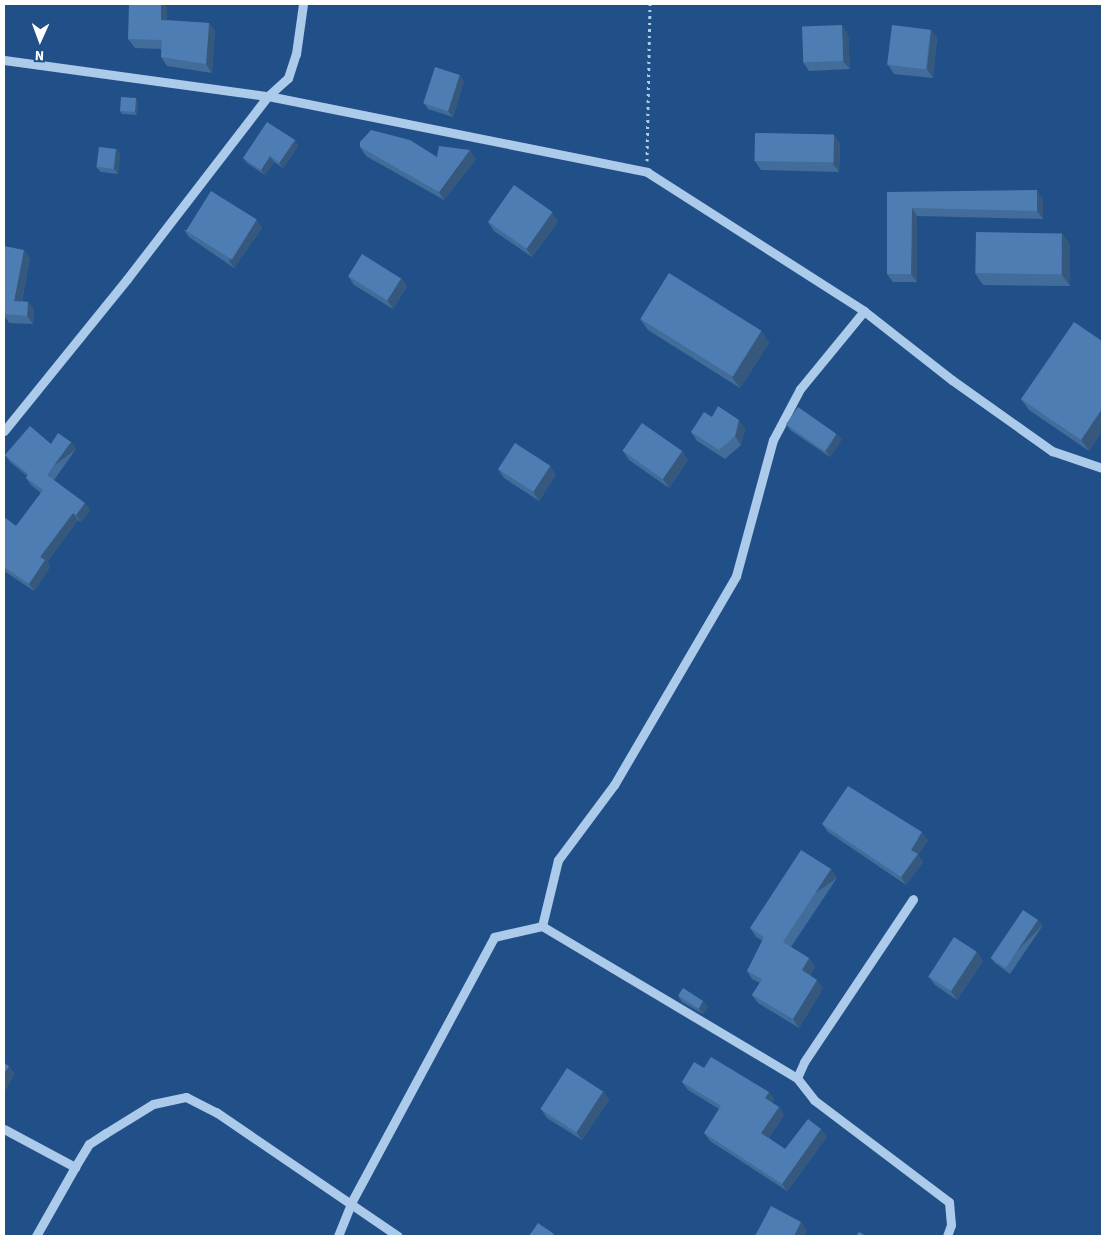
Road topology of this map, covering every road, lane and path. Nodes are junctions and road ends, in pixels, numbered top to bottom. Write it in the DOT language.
graph roads {
  1 [pos="303,4"];
  2 [pos="650,4"];
  3 [pos="4,60"];
  4 [pos="268,96"];
  5 [pos="647,172"];
  6 [pos="864,311"];
  7 [pos="4,431"];
  8 [pos="1102,468"];
  9 [pos="913,899"];
  10 [pos="542,926"];
  11 [pos="797,1078"];
  12 [pos="4,1129"];
  13 [pos="75,1167"];
  14 [pos="351,1203"];
  15 [pos="36,1236"];
  16 [pos="338,1236"];
  17 [pos="398,1236"];
  18 [pos="947,1236"];
  1 -- 4 [label="street"];
  2 -- 5 [label="path"];
  3 -- 4 [label="street"];
  4 -- 5 [label="street"];
  4 -- 7 [label="street"];
  5 -- 6 [label="street"];
  6 -- 8 [label="street"];
  6 -- 10 [label="street"];
  9 -- 11 [label="street"];
  10 -- 11 [label="street"];
  10 -- 14 [label="street"];
  11 -- 18 [label="street"];
  12 -- 13 [label="street"];
  13 -- 14 [label="street"];
  13 -- 15 [label="street"];
  14 -- 16 [label="street"];
  14 -- 17 [label="street"];
}
